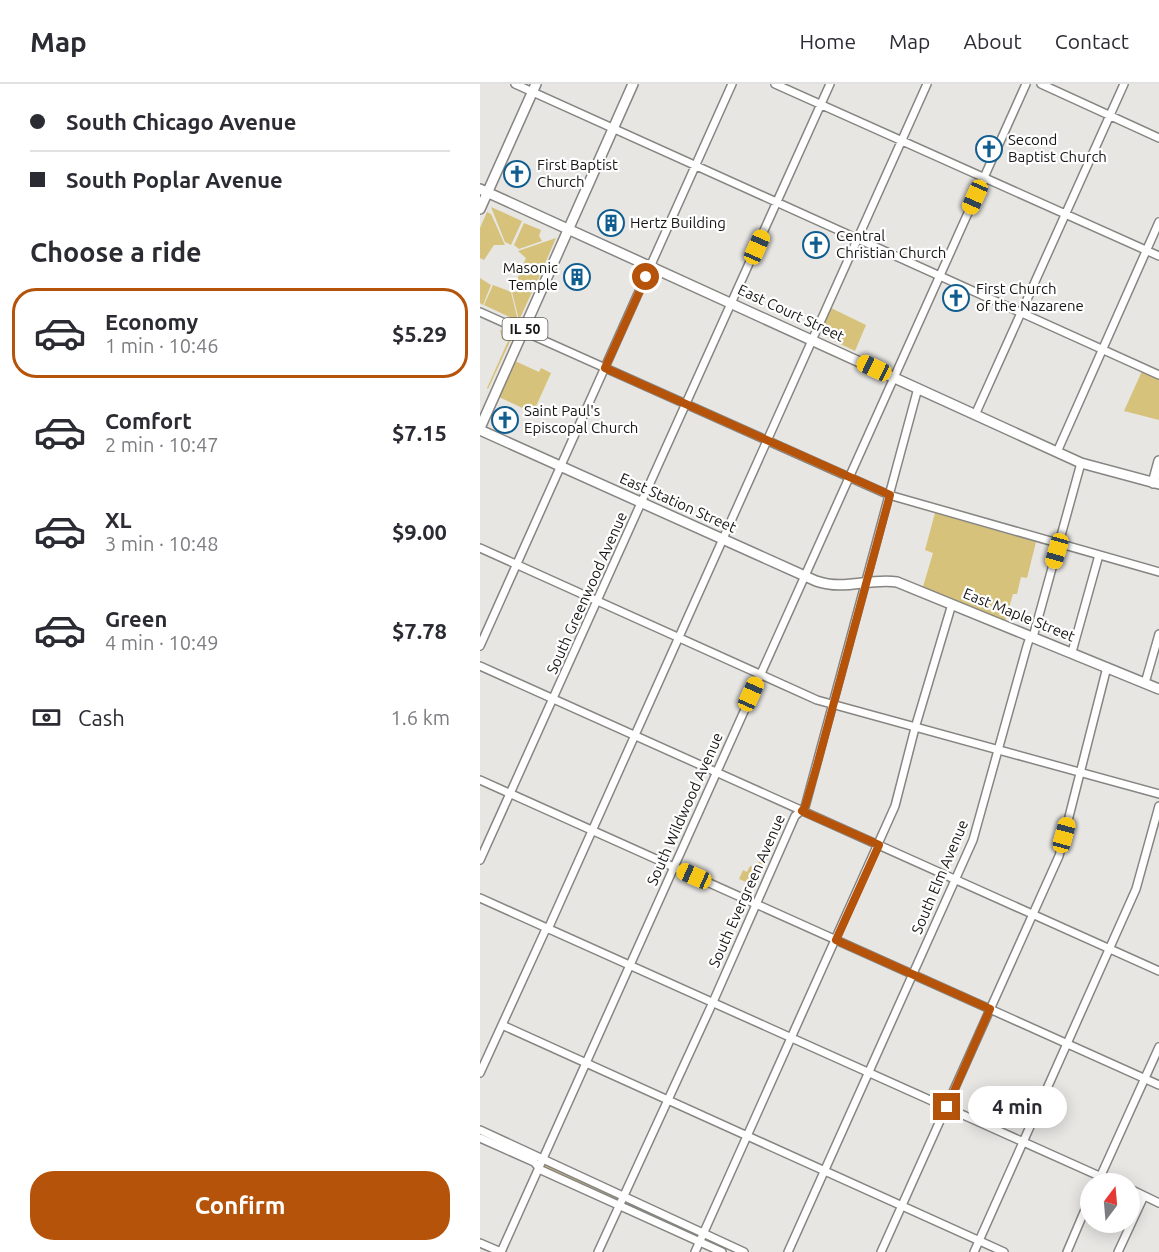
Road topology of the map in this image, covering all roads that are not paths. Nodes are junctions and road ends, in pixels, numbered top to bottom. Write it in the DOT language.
graph roads {
  1 [pos="515,84"];
  2 [pos="633,84"];
  3 [pos="732,84"];
  4 [pos="775,84"];
  5 [pos="830,84"];
  6 [pos="927,84"];
  7 [pos="1026,84"];
  8 [pos="1041,84"];
  9 [pos="1124,84"];
  10 [pos="534,88"];
  11 [pos="821,105"];
  12 [pos="1110,116"];
  13 [pos="614,128"];
  14 [pos="1159,138"];
  15 [pos="901,141"];
  16 [pos="695,165"];
  17 [pos="984,178"];
  18 [pos="484,190"];
  19 [pos="777,202"];
  20 [pos="480,209"];
  21 [pos="1065,214"];
  22 [pos="1159,222"];
  23 [pos="569,229"];
  24 [pos="858,239"];
  25 [pos="1146,251"];
  26 [pos="1159,256"];
  27 [pos="651,266"];
  28 [pos="940,276"];
  29 [pos="732,303"];
  30 [pos="480,312"];
  31 [pos="1021,312"];
  32 [pos="523,331"];
  33 [pos="813,340"];
  34 [pos="1103,348"];
  35 [pos="605,368"];
  36 [pos="1159,375"];
  37 [pos="895,378"];
  38 [pos="918,388"];
  39 [pos="686,405"];
  40 [pos="975,414"];
  41 [pos="480,429"];
  42 [pos="767,441"];
  43 [pos="1056,452"];
  44 [pos="1159,461"];
  45 [pos="1082,463"];
  46 [pos="561,467"];
  47 [pos="847,477"];
  48 [pos="1156,484"];
  49 [pos="890,495"];
  50 [pos="642,503"];
  51 [pos="723,540"];
  52 [pos="1059,544"];
  53 [pos="480,548"];
  54 [pos="1099,555"];
  55 [pos="517,565"];
  56 [pos="1159,572"];
  57 [pos="805,576"];
  58 [pos="866,581"];
  59 [pos="598,601"];
  60 [pos="952,604"];
  61 [pos="1159,634"];
  62 [pos="1033,637"];
  63 [pos="679,638"];
  64 [pos="480,646"];
  65 [pos="1072,652"];
  66 [pos="480,666"];
  67 [pos="1107,666"];
  68 [pos="759,674"];
  69 [pos="1145,683"];
  70 [pos="1159,689"];
  71 [pos="554,699"];
  72 [pos="833,705"];
  73 [pos="915,728"];
  74 [pos="635,736"];
  75 [pos="999,751"];
  76 [pos="716,772"];
  77 [pos="1080,773"];
  78 [pos="480,780"];
  79 [pos="510,794"];
  80 [pos="1159,794"];
  81 [pos="1159,806"];
  82 [pos="802,811"];
  83 [pos="593,830"];
  84 [pos="879,845"];
  85 [pos="480,860"];
  86 [pos="674,867"];
  87 [pos="956,880"];
  88 [pos="480,898"];
  89 [pos="756,904"];
  90 [pos="1033,914"];
  91 [pos="548,928"];
  92 [pos="836,940"];
  93 [pos="1110,949"];
  94 [pos="630,965"];
  95 [pos="1159,971"];
  96 [pos="912,974"];
  97 [pos="713,1002"];
  98 [pos="990,1009"];
  99 [pos="502,1025"];
  100 [pos="792,1038"];
  101 [pos="1067,1043"];
  102 [pos="1159,1047"];
  103 [pos="585,1065"];
  104 [pos="868,1072"];
  105 [pos="480,1073"];
  106 [pos="1144,1078"];
  107 [pos="1159,1085"];
  108 [pos="668,1100"];
  109 [pos="947,1107"];
  110 [pos="480,1130"];
  111 [pos="746,1136"];
  112 [pos="480,1138"];
  113 [pos="1024,1143"];
  114 [pos="542,1158"];
  115 [pos="539,1166"];
  116 [pos="825,1170"];
  117 [pos="1093,1173"];
  118 [pos="1101,1173"];
  119 [pos="1140,1194"];
  120 [pos="624,1196"];
  121 [pos="1144,1196"];
  122 [pos="1159,1203"];
  123 [pos="619,1206"];
  124 [pos="902,1206"];
  125 [pos="1080,1221"];
  126 [pos="704,1232"];
  127 [pos="979,1241"];
  128 [pos="699,1242"];
  129 [pos="480,1243"];
  130 [pos="501,1252"];
  131 [pos="598,1252"];
  132 [pos="695,1252"];
  133 [pos="722,1252"];
  134 [pos="744,1252"];
  135 [pos="788,1252"];
  136 [pos="881,1252"];
  137 [pos="974,1252"];
  138 [pos="1004,1252"];
  139 [pos="1067,1252"];
  140 [pos="1118,1252"];
  1 -- 10 [label="street"];
  2 -- 13 [label="main road, IL 50"];
  3 -- 16 [label="street"];
  4 -- 11 [label="street"];
  5 -- 11 [label="street, South Greenwood Avenue"];
  6 -- 15 [label="street"];
  7 -- 17 [label="street, South Wildwood Avenue"];
  8 -- 12 [label="street"];
  9 -- 12 [label="street"];
  10 -- 13 [label="street"];
  10 -- 18 [label="main road"];
  11 -- 15 [label="street"];
  11 -- 19 [label="street, South Greenwood Avenue"];
  12 -- 14 [label="street"];
  12 -- 21 [label="street"];
  13 -- 16 [label="street"];
  13 -- 23 [label="main road, IL 50"];
  15 -- 17 [label="street"];
  15 -- 24 [label="street"];
  16 -- 19 [label="street"];
  16 -- 27 [label="street"];
  17 -- 21 [label="street"];
  17 -- 28 [label="street, South Wildwood Avenue"];
  18 -- 20 [label="main road"];
  18 -- 23 [label="main road, East Court Street"];
  19 -- 24 [label="street"];
  19 -- 29 [label="street, South Greenwood Avenue"];
  21 -- 25 [label="street"];
  21 -- 31 [label="street"];
  22 -- 25 [label="street"];
  23 -- 27 [label="main road, East Court Street"];
  23 -- 32 [label="main road, IL 50"];
  24 -- 28 [label="street"];
  24 -- 33 [label="street"];
  25 -- 26 [label="street"];
  25 -- 34 [label="street"];
  27 -- 29 [label="main road, East Court Street"];
  27 -- 35 [label="street"];
  28 -- 31 [label="street"];
  28 -- 37 [label="street, South Wildwood Avenue"];
  29 -- 33 [label="main road, East Court Street"];
  29 -- 39 [label="street, South Greenwood Avenue"];
  30 -- 32 [label="street"];
  31 -- 34 [label="street"];
  31 -- 40 [label="street"];
  32 -- 35 [label="street"];
  32 -- 41 [label="main road, IL 50"];
  33 -- 37 [label="main road, East Court Street"];
  33 -- 42 [label="street"];
  34 -- 36 [label="street"];
  34 -- 43 [label="street"];
  35 -- 39 [label="street"];
  35 -- 46 [label="street"];
  37 -- 38 [label="main road, East Court Street"];
  37 -- 47 [label="street, South Wildwood Avenue"];
  38 -- 40 [label="main road, East Court Street"];
  38 -- 49 [label="street, South Evergreen Avenue"];
  39 -- 42 [label="street"];
  39 -- 50 [label="street, South Greenwood Avenue"];
  40 -- 43 [label="main road, East Court Street"];
  41 -- 46 [label="main road, East Station Street"];
  42 -- 47 [label="street"];
  42 -- 51 [label="street"];
  43 -- 45 [label="main road, East Court Street"];
  44 -- 48 [label="main road"];
  45 -- 48 [label="main road, East Court Street"];
  45 -- 52 [label="street, South Elm Avenue"];
  46 -- 50 [label="main road, East Station Street"];
  46 -- 55 [label="street"];
  47 -- 49 [label="street"];
  47 -- 57 [label="street, South Wildwood Avenue"];
  49 -- 52 [label="street"];
  49 -- 58 [label="street, South Evergreen Avenue"];
  50 -- 51 [label="main road, East Station Street"];
  50 -- 59 [label="street, South Greenwood Avenue"];
  51 -- 57 [label="main road, East Station Street"];
  51 -- 63 [label="street"];
  52 -- 54 [label="street"];
  52 -- 62 [label="street, South Elm Avenue"];
  53 -- 55 [label="street"];
  54 -- 56 [label="street"];
  54 -- 65 [label="street"];
  55 -- 59 [label="street"];
  55 -- 64 [label="street"];
  57 -- 58 [label="main road, East Station Street"];
  57 -- 68 [label="street, South Wildwood Avenue"];
  58 -- 60 [label="main road, East Maple Street"];
  58 -- 72 [label="street, South Evergreen Avenue"];
  59 -- 63 [label="street"];
  59 -- 71 [label="street, South Greenwood Avenue"];
  60 -- 62 [label="main road, East Maple Street"];
  60 -- 73 [label="street"];
  61 -- 69 [label="street"];
  62 -- 65 [label="main road, East Maple Street"];
  62 -- 75 [label="street, South Elm Avenue"];
  63 -- 68 [label="street"];
  63 -- 74 [label="street"];
  65 -- 67 [label="main road, East Maple Street"];
  66 -- 71 [label="street"];
  67 -- 69 [label="main road, East Maple Street"];
  67 -- 77 [label="street"];
  68 -- 72 [label="street"];
  68 -- 76 [label="street, South Wildwood Avenue"];
  69 -- 70 [label="main road, East Maple Street"];
  71 -- 74 [label="street"];
  71 -- 79 [label="street, South Greenwood Avenue"];
  72 -- 73 [label="street"];
  72 -- 82 [label="street, South Evergreen Avenue"];
  73 -- 75 [label="street"];
  73 -- 84 [label="street"];
  74 -- 76 [label="street"];
  74 -- 83 [label="street"];
  75 -- 77 [label="street"];
  75 -- 87 [label="street, South Elm Avenue"];
  76 -- 82 [label="street"];
  76 -- 86 [label="street, South Wildwood Avenue"];
  77 -- 80 [label="street"];
  77 -- 90 [label="street"];
  78 -- 79 [label="street"];
  79 -- 83 [label="street"];
  79 -- 85 [label="street, South Greenwood Avenue"];
  81 -- 93 [label="street"];
  82 -- 84 [label="street"];
  82 -- 89 [label="street, South Evergreen Avenue"];
  83 -- 86 [label="street"];
  83 -- 91 [label="street"];
  84 -- 87 [label="street"];
  84 -- 92 [label="street"];
  86 -- 89 [label="street"];
  86 -- 94 [label="street, South Wildwood Avenue"];
  87 -- 90 [label="street"];
  87 -- 96 [label="street, South Elm Avenue"];
  88 -- 91 [label="street"];
  89 -- 92 [label="street"];
  89 -- 97 [label="street, South Evergreen Avenue"];
  90 -- 93 [label="street"];
  90 -- 98 [label="street"];
  91 -- 94 [label="street"];
  91 -- 99 [label="street"];
  92 -- 96 [label="street"];
  92 -- 100 [label="street"];
  93 -- 95 [label="street"];
  93 -- 101 [label="street"];
  94 -- 97 [label="street"];
  94 -- 103 [label="street, South Wildwood Avenue"];
  96 -- 98 [label="street"];
  96 -- 104 [label="street, South Elm Avenue"];
  97 -- 100 [label="street"];
  97 -- 108 [label="street, South Evergreen Avenue"];
  98 -- 101 [label="street"];
  98 -- 109 [label="street"];
  99 -- 103 [label="street"];
  99 -- 105 [label="street"];
  100 -- 104 [label="street"];
  100 -- 111 [label="street"];
  101 -- 106 [label="street"];
  101 -- 113 [label="street"];
  102 -- 106 [label="street"];
  103 -- 108 [label="street"];
  103 -- 114 [label="street, South Wildwood Avenue"];
  104 -- 109 [label="street"];
  104 -- 116 [label="street, South Elm Avenue"];
  106 -- 107 [label="street"];
  106 -- 118 [label="street"];
  108 -- 111 [label="street"];
  108 -- 120 [label="street, South Evergreen Avenue"];
  109 -- 113 [label="street"];
  109 -- 124 [label="street"];
  110 -- 114 [label="street"];
  111 -- 116 [label="street"];
  111 -- 126 [label="street"];
  112 -- 115 [label="street"];
  113 -- 117 [label="street"];
  113 -- 127 [label="street"];
  114 -- 115 [label="street, South Wildwood Avenue"];
  114 -- 120 [label="street"];
  115 -- 123 [label="street"];
  115 -- 130 [label="street, South Wildwood Avenue"];
  116 -- 124 [label="street"];
  116 -- 135 [label="street, South Elm Avenue"];
  119 -- 121 [label="street"];
  120 -- 123 [label="street, South Evergreen Avenue"];
  120 -- 126 [label="street"];
  121 -- 122 [label="street"];
  121 -- 140 [label="street"];
  123 -- 128 [label="street"];
  123 -- 131 [label="street, South Evergreen Avenue"];
  124 -- 127 [label="street"];
  124 -- 136 [label="street"];
  125 -- 139 [label="street"];
  126 -- 128 [label="street"];
  126 -- 134 [label="street"];
  127 -- 137 [label="street"];
  127 -- 138 [label="street"];
  128 -- 132 [label="street"];
  128 -- 133 [label="street"];
  129 -- 130 [label="street"];
}
